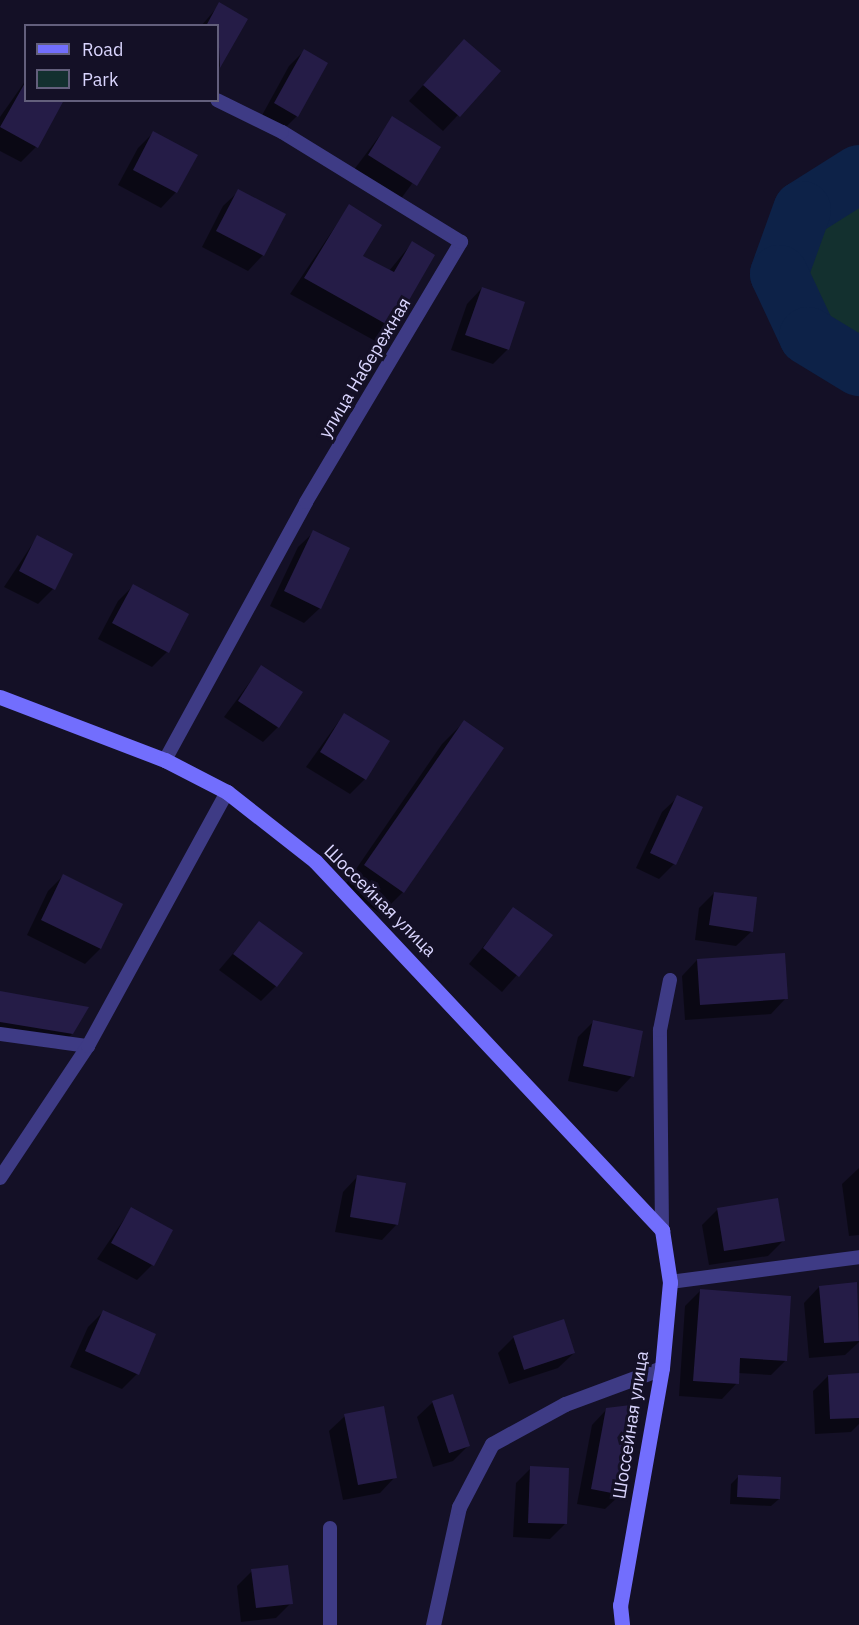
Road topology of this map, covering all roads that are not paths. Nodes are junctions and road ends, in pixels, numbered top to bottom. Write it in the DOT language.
graph roads {
  1 [pos="219,101"];
  2 [pos="0,697"];
  3 [pos="165,760"];
  4 [pos="226,792"];
  5 [pos="670,980"];
  6 [pos="0,1034"];
  7 [pos="88,1046"];
  8 [pos="0,1178"];
  9 [pos="662,1230"];
  10 [pos="859,1257"];
  11 [pos="670,1281"];
  12 [pos="662,1368"];
  13 [pos="330,1528"];
  14 [pos="330,1625"];
  15 [pos="433,1625"];
  16 [pos="622,1625"];
  1 -- 3 [label="lane, улица Набережная"];
  2 -- 3 [label="street, Шоссейная улица"];
  3 -- 4 [label="street, Шоссейная улица"];
  4 -- 7 [label="lane"];
  4 -- 9 [label="street, Шоссейная улица"];
  5 -- 9 [label="lane, Шоссейная улица"];
  6 -- 7 [label="lane"];
  7 -- 8 [label="lane"];
  9 -- 11 [label="street, Шоссейная улица"];
  10 -- 11 [label="lane"];
  11 -- 12 [label="street, Шоссейная улица"];
  12 -- 15 [label="street"];
  12 -- 16 [label="street, Шоссейная улица"];
  13 -- 14 [label="lane"];
}
